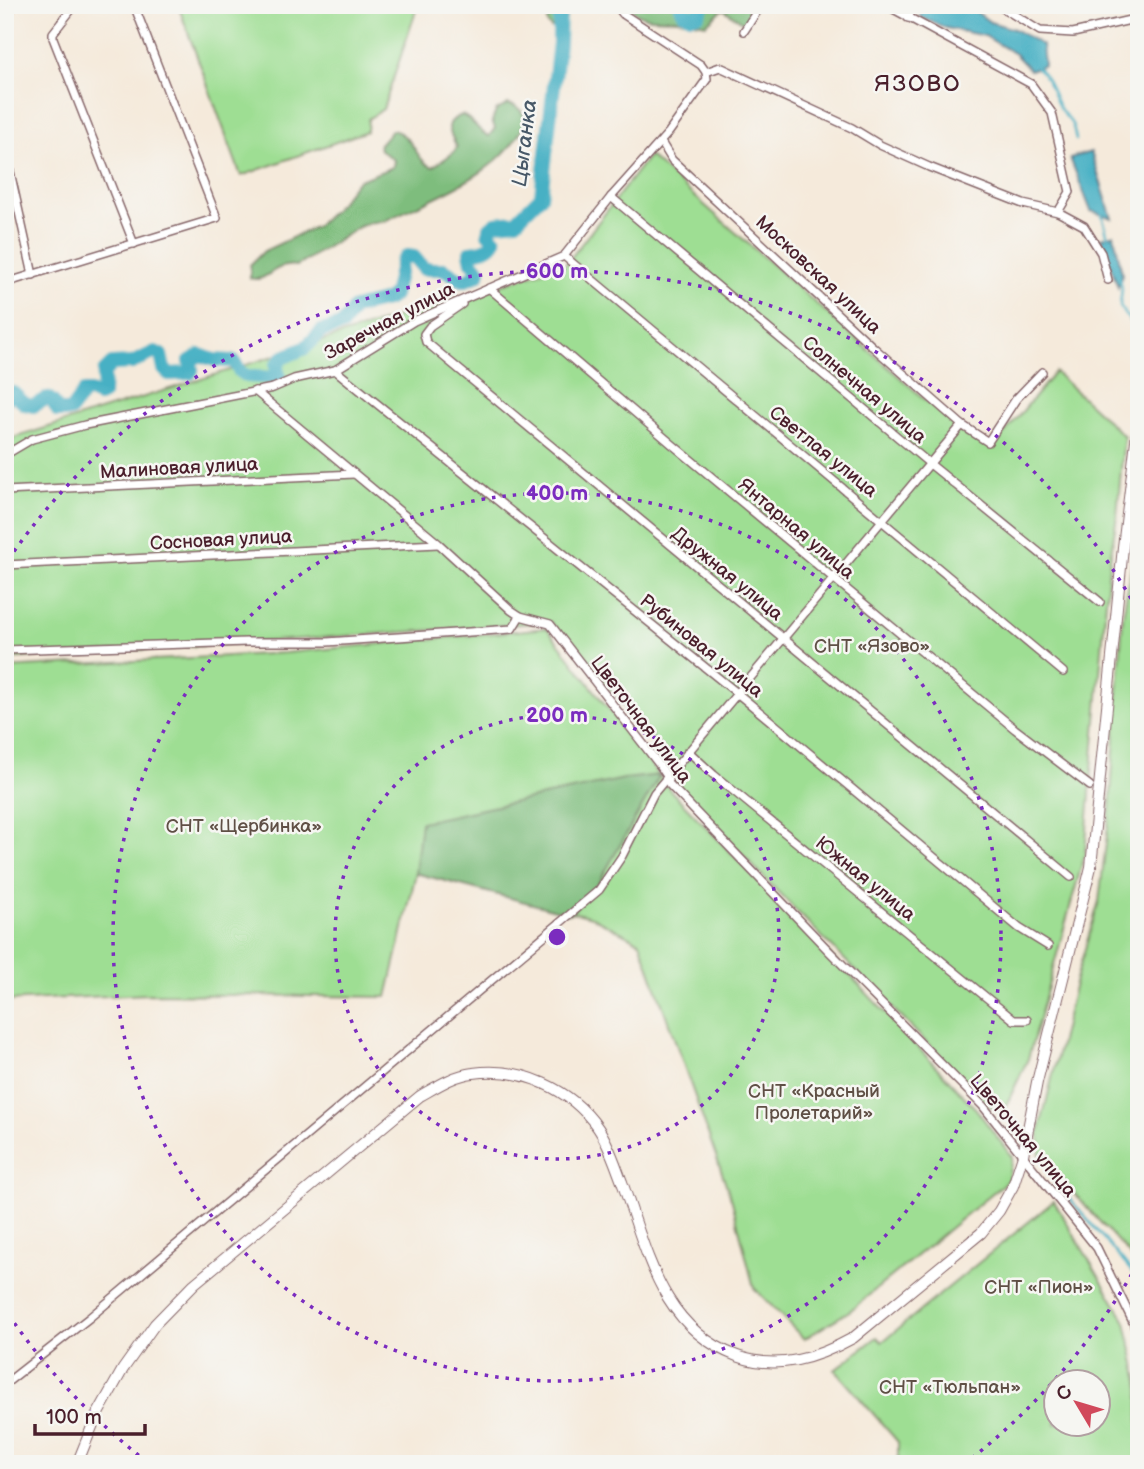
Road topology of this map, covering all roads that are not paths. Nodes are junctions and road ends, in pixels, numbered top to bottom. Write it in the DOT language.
graph roads {
  1 [pos="14,5"];
  2 [pos="75,5"];
  3 [pos="134,5"];
  4 [pos="615,5"];
  5 [pos="761,5"];
  6 [pos="886,5"];
  7 [pos="914,5"];
  8 [pos="998,5"];
  9 [pos="5,16"];
  10 [pos="908,18"];
  11 [pos="1139,18"];
  12 [pos="744,31"];
  13 [pos="707,76"];
  14 [pos="661,142"];
  15 [pos="5,149"];
  16 [pos="611,197"];
  17 [pos="1058,212"];
  18 [pos="134,244"];
  19 [pos="564,256"];
  20 [pos="33,275"];
  21 [pos="1108,280"];
  22 [pos="5,283"];
  23 [pos="489,288"];
  24 [pos="480,291"];
  25 [pos="335,370"];
  26 [pos="1042,372"];
  27 [pos="255,390"];
  28 [pos="1139,416"];
  29 [pos="962,425"];
  30 [pos="5,455"];
  31 [pos="930,464"];
  32 [pos="354,474"];
  33 [pos="5,491"];
  34 [pos="883,519"];
  35 [pos="439,544"];
  36 [pos="5,565"];
  37 [pos="834,579"];
  38 [pos="1100,602"];
  39 [pos="520,616"];
  40 [pos="783,638"];
  41 [pos="5,650"];
  42 [pos="1063,671"];
  43 [pos="737,693"];
  44 [pos="688,751"];
  45 [pos="667,776"];
  46 [pos="1090,786"];
  47 [pos="1071,877"];
  48 [pos="1048,946"];
  49 [pos="1027,1020"];
  50 [pos="1023,1155"];
  51 [pos="1139,1349"];
  52 [pos="5,1384"];
  53 [pos="77,1464"];
  1 -- 9 [label="street"];
  2 -- 18 [label="street"];
  3 -- 18 [label="street"];
  4 -- 13 [label="street"];
  5 -- 12 [label="street"];
  6 -- 10 [label="street"];
  7 -- 10 [label="street"];
  8 -- 11 [label="street"];
  10 -- 17 [label="street"];
  13 -- 14 [label="street, Заречная улица"];
  13 -- 17 [label="street"];
  14 -- 16 [label="street, Заречная улица"];
  14 -- 29 [label="street, Московская улица"];
  15 -- 20 [label="street"];
  16 -- 19 [label="street, Заречная улица"];
  16 -- 31 [label="street, Солнечная улица"];
  17 -- 21 [label="street"];
  18 -- 20 [label="street"];
  19 -- 23 [label="street, Заречная улица"];
  19 -- 34 [label="street, Светлая улица"];
  20 -- 22 [label="street"];
  23 -- 24 [label="street, Заречная улица"];
  23 -- 37 [label="street, Янтарная улица"];
  24 -- 25 [label="street, Заречная улица"];
  24 -- 40 [label="street, Дружная улица"];
  25 -- 27 [label="street, Заречная улица"];
  25 -- 43 [label="street, Рубиновая улица"];
  26 -- 29 [label="street, Московская улица"];
  27 -- 30 [label="street, Заречная улица"];
  27 -- 32 [label="street"];
  28 -- 50 [label="main road"];
  29 -- 31 [label="street"];
  31 -- 34 [label="street"];
  31 -- 38 [label="street, Солнечная улица"];
  32 -- 33 [label="street, Малиновая улица"];
  32 -- 35 [label="street"];
  34 -- 37 [label="street"];
  34 -- 42 [label="street, Светлая улица"];
  35 -- 36 [label="street, Сосновая улица"];
  35 -- 39 [label="street"];
  37 -- 40 [label="street"];
  37 -- 46 [label="street, Янтарная улица"];
  39 -- 41 [label="street"];
  39 -- 45 [label="street, Цветочная улица"];
  40 -- 43 [label="street"];
  40 -- 47 [label="street, Дружная улица"];
  43 -- 44 [label="street"];
  43 -- 48 [label="street, Рубиновая улица"];
  44 -- 45 [label="street"];
  44 -- 49 [label="street, Южная улица"];
  45 -- 50 [label="street, Цветочная улица"];
  45 -- 52 [label="street"];
  50 -- 51 [label="street, Цветочная улица"];
  50 -- 53 [label="main road"];
}
